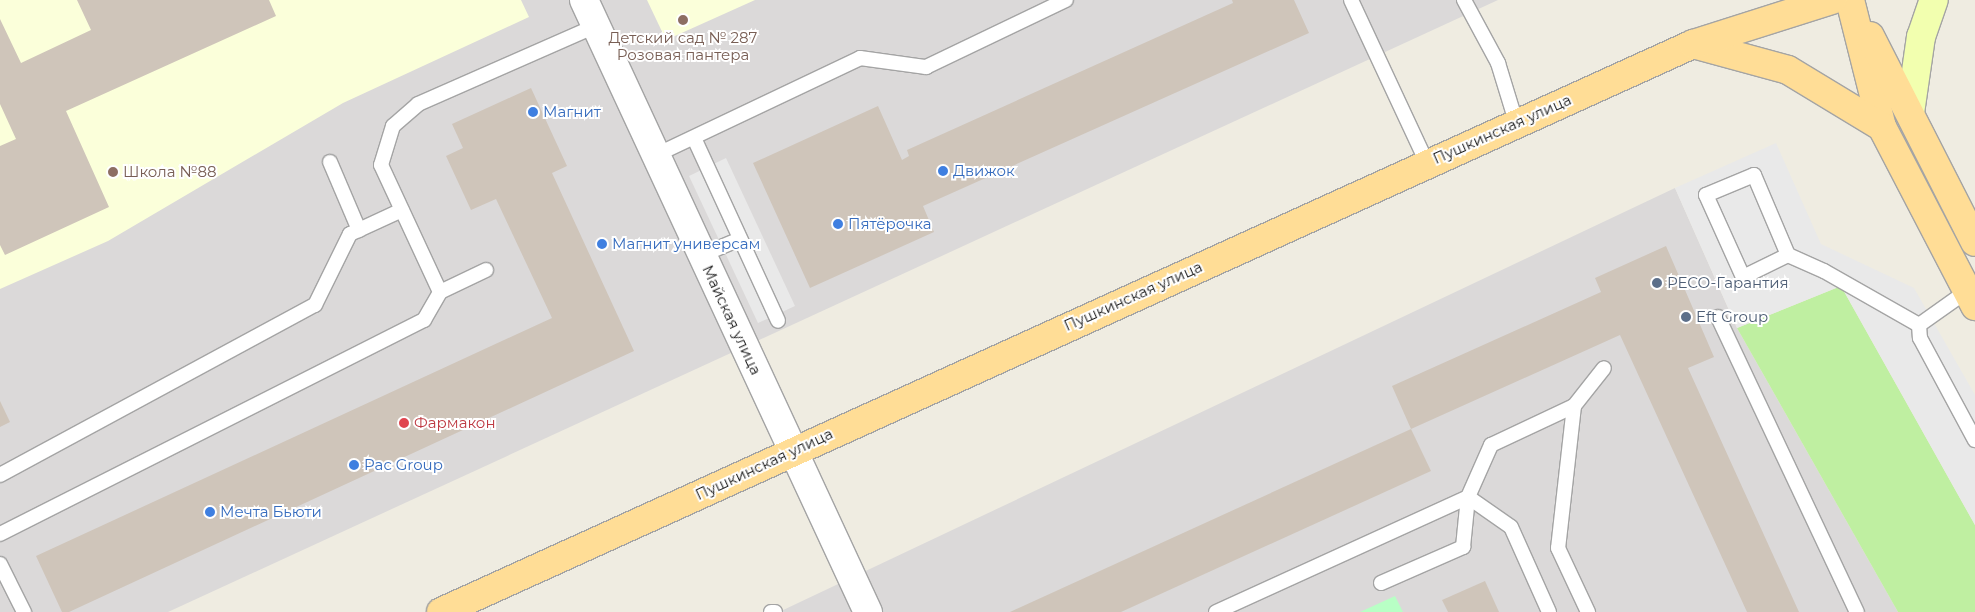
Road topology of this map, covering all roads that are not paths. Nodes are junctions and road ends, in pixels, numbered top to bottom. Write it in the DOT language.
graph roads {
  1 [pos="584,0"];
  2 [pos="1066,0"];
  3 [pos="1351,0"];
  4 [pos="1464,0"];
  5 [pos="1832,0"];
  6 [pos="1851,0"];
  7 [pos="1934,0"];
  8 [pos="596,26"];
  9 [pos="1693,44"];
  10 [pos="1910,113"];
  11 [pos="1516,122"];
  12 [pos="1882,127"];
  13 [pos="694,138"];
  14 [pos="656,155"];
  15 [pos="330,162"];
  16 [pos="1427,163"];
  17 [pos="402,210"];
  18 [pos="359,230"];
  19 [pos="740,239"];
  20 [pos="1975,242"];
  21 [pos="702,255"];
  22 [pos="1788,255"];
  23 [pos="486,270"];
  24 [pos="440,292"];
  25 [pos="1971,298"];
  26 [pos="1718,317"];
  27 [pos="778,321"];
  28 [pos="1919,325"];
  29 [pos="1604,368"];
  30 [pos="1574,406"];
  31 [pos="1975,440"];
  32 [pos="792,451"];
  33 [pos="0,475"];
  34 [pos="1468,497"];
  35 [pos="0,534"];
  36 [pos="0,564"];
  37 [pos="1381,583"];
  38 [pos="24,612"];
  39 [pos="441,612"];
  40 [pos="771,612"];
  41 [pos="775,612"];
  42 [pos="868,612"];
  43 [pos="1216,612"];
  44 [pos="1549,612"];
  45 [pos="1588,612"];
  46 [pos="1857,612"];
  1 -- 8 [label="street, Майская улица"];
  2 -- 13 [label="lane"];
  3 -- 16 [label="lane"];
  4 -- 11 [label="lane"];
  5 -- 9 [label="main road, Пушкинская улица"];
  6 -- 10 [label="main road"];
  6 -- 12 [label="main road"];
  7 -- 10 [label="main road"];
  8 -- 14 [label="street, Майская улица"];
  8 -- 17 [label="lane"];
  9 -- 11 [label="main road, Пушкинская улица"];
  9 -- 12 [label="main road"];
  10 -- 20 [label="main road"];
  11 -- 16 [label="main road, Пушкинская улица"];
  12 -- 25 [label="main road"];
  13 -- 14 [label="lane"];
  13 -- 19 [label="lane"];
  14 -- 21 [label="street, Майская улица"];
  15 -- 18 [label="lane"];
  16 -- 32 [label="main road, Пушкинская улица"];
  17 -- 18 [label="lane"];
  17 -- 24 [label="lane"];
  18 -- 33 [label="lane"];
  19 -- 21 [label="lane"];
  19 -- 27 [label="lane"];
  21 -- 32 [label="street, Майская улица"];
  22 -- 22 [label="lane"];
  22 -- 28 [label="lane"];
  23 -- 24 [label="lane"];
  24 -- 35 [label="lane"];
  25 -- 28 [label="lane"];
  26 -- 46 [label="lane"];
  28 -- 31 [label="lane"];
  29 -- 30 [label="lane"];
  30 -- 34 [label="lane"];
  30 -- 45 [label="lane"];
  32 -- 39 [label="main road, Пушкинская улица"];
  32 -- 42 [label="street, Майская улица"];
  34 -- 37 [label="lane"];
  34 -- 43 [label="lane"];
  34 -- 44 [label="lane"];
  36 -- 38 [label="lane"];
  40 -- 41 [label="lane"];
}
